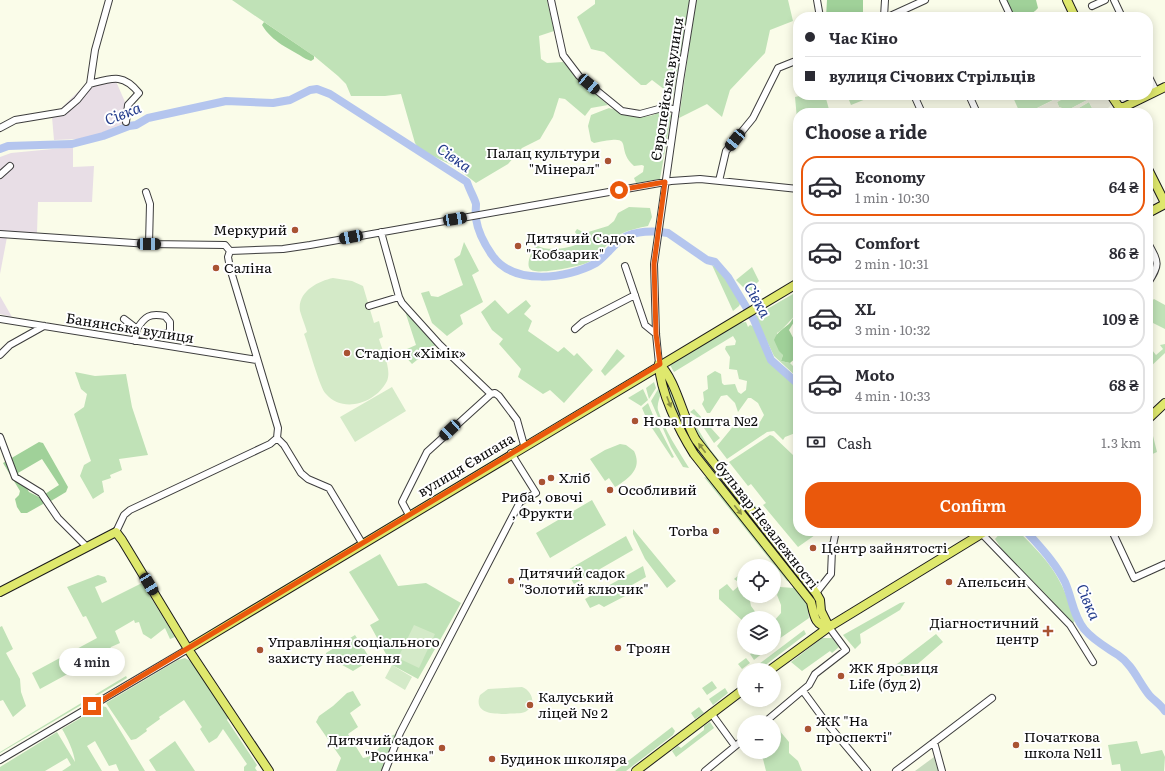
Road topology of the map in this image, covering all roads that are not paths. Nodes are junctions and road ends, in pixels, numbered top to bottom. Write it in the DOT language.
graph roads {
  1 [pos="109,0"];
  2 [pos="551,0"];
  3 [pos="693,0"];
  4 [pos="817,0"];
  5 [pos="884,0"];
  6 [pos="925,0"];
  7 [pos="1003,0"];
  8 [pos="1067,0"];
  9 [pos="1105,0"];
  10 [pos="1114,0"];
  11 [pos="1092,6"];
  12 [pos="819,12"];
  13 [pos="885,12"];
  14 [pos="895,12"];
  15 [pos="1008,12"];
  16 [pos="1073,12"];
  17 [pos="1120,12"];
  18 [pos="793,62"];
  19 [pos="90,84"];
  20 [pos="1153,85"];
  21 [pos="1165,87"];
  22 [pos="1156,91"];
  23 [pos="1153,92"];
  24 [pos="1138,100"];
  25 [pos="1123,108"];
  26 [pos="676,110"];
  27 [pos="126,122"];
  28 [pos="0,128"];
  29 [pos="10,166"];
  30 [pos="0,174"];
  31 [pos="1153,179"];
  32 [pos="719,181"];
  33 [pos="665,182"];
  34 [pos="793,188"];
  35 [pos="146,192"];
  36 [pos="1165,203"];
  37 [pos="1153,210"];
  38 [pos="380,232"];
  39 [pos="0,234"];
  40 [pos="149,244"];
  41 [pos="230,251"];
  42 [pos="1153,252"];
  43 [pos="625,266"];
  44 [pos="1153,276"];
  45 [pos="793,286"];
  46 [pos="635,295"];
  47 [pos="399,297"];
  48 [pos="369,306"];
  49 [pos="0,319"];
  50 [pos="124,319"];
  51 [pos="142,320"];
  52 [pos="131,324"];
  53 [pos="44,326"];
  54 [pos="137,329"];
  55 [pos="575,329"];
  56 [pos="151,332"];
  57 [pos="656,334"];
  58 [pos="135,341"];
  59 [pos="0,355"];
  60 [pos="257,360"];
  61 [pos="660,364"];
  62 [pos="491,394"];
  63 [pos="1165,404"];
  64 [pos="1153,415"];
  65 [pos="0,437"];
  66 [pos="276,438"];
  67 [pos="524,445"];
  68 [pos="511,453"];
  69 [pos="409,515"];
  70 [pos="116,532"];
  71 [pos="835,536"];
  72 [pos="977,536"];
  73 [pos="988,536"];
  74 [pos="1114,536"];
  75 [pos="362,543"];
  76 [pos="87,548"];
  77 [pos="1165,564"];
  78 [pos="0,592"];
  79 [pos="816,593"];
  80 [pos="841,619"];
  81 [pos="821,620"];
  82 [pos="829,627"];
  83 [pos="815,636"];
  84 [pos="188,648"];
  85 [pos="1093,662"];
  86 [pos="779,663"];
  87 [pos="802,691"];
  88 [pos="737,694"];
  89 [pos="992,698"];
  90 [pos="711,713"];
  91 [pos="773,715"];
  92 [pos="934,742"];
  93 [pos="735,746"];
  94 [pos="0,760"];
  95 [pos="269,771"];
  96 [pos="385,771"];
  97 [pos="636,771"];
  98 [pos="705,771"];
  99 [pos="867,771"];
  100 [pos="896,771"];
  101 [pos="942,771"];
  1 -- 19 [label="street"];
  2 -- 26 [label="street"];
  3 -- 26 [label="street, Європейська вулиця"];
  4 -- 12 [label="street"];
  5 -- 13 [label="street"];
  6 -- 14 [label="street"];
  7 -- 15 [label="street"];
  8 -- 16 [label="main road"];
  9 -- 11 [label="street"];
  10 -- 17 [label="street"];
  18 -- 32 [label="street"];
  19 -- 27 [label="street"];
  19 -- 28 [label="street"];
  20 -- 22 [label="street"];
  21 -- 22 [label="main road"];
  22 -- 23 [label="main road"];
  24 -- 25 [label="main road"];
  26 -- 33 [label="street, Європейська вулиця"];
  29 -- 30 [label="street"];
  31 -- 36 [label="main road"];
  32 -- 33 [label="street"];
  32 -- 34 [label="street"];
  33 -- 38 [label="street"];
  33 -- 57 [label="street, Європейська вулиця"];
  35 -- 40 [label="street"];
  36 -- 37 [label="main road"];
  38 -- 41 [label="street"];
  38 -- 47 [label="street"];
  39 -- 40 [label="street"];
  40 -- 41 [label="street"];
  41 -- 60 [label="street"];
  42 -- 44 [label="street"];
  43 -- 46 [label="street"];
  45 -- 61 [label="main road, вулиця Євшана"];
  46 -- 55 [label="street"];
  46 -- 57 [label="street"];
  47 -- 48 [label="street"];
  47 -- 62 [label="street"];
  49 -- 53 [label="street, Банянська вулиця"];
  50 -- 52 [label="street"];
  51 -- 52 [label="street"];
  51 -- 54 [label="street"];
  51 -- 56 [label="street"];
  52 -- 54 [label="street"];
  53 -- 58 [label="street, Банянська вулиця"];
  53 -- 59 [label="street"];
  54 -- 58 [label="street"];
  57 -- 61 [label="street, Європейська вулиця"];
  58 -- 60 [label="street, Банянська вулиця"];
  60 -- 66 [label="street"];
  61 -- 67 [label="main road, вулиця Євшана"];
  79 -- 61 [label="main road, бульвар Незалежності, one-way"];
  61 -- 81 [label="main road, бульвар Незалежності, one-way"];
  62 -- 67 [label="street"];
  62 -- 69 [label="street"];
  63 -- 64 [label="main road"];
  65 -- 76 [label="street"];
  66 -- 70 [label="street"];
  66 -- 75 [label="street"];
  67 -- 68 [label="main road, вулиця Євшана"];
  68 -- 69 [label="main road, вулиця Євшана"];
  68 -- 96 [label="street"];
  69 -- 75 [label="main road, вулиця Євшана"];
  70 -- 76 [label="main road"];
  70 -- 84 [label="main road"];
  71 -- 79 [label="street"];
  72 -- 80 [label="main road"];
  73 -- 85 [label="street"];
  74 -- 77 [label="street"];
  75 -- 84 [label="main road, вулиця Євшана"];
  76 -- 78 [label="main road"];
  79 -- 81 [label="main road, бульвар Незалежності"];
  80 -- 81 [label="main road"];
  80 -- 82 [label="main road"];
  81 -- 82 [label="main road"];
  81 -- 83 [label="main road"];
  82 -- 83 [label="main road"];
  82 -- 87 [label="street"];
  83 -- 86 [label="main road"];
  84 -- 94 [label="street"];
  84 -- 95 [label="main road"];
  87 -- 91 [label="street"];
  87 -- 99 [label="street"];
  88 -- 90 [label="main road"];
  89 -- 92 [label="street"];
  90 -- 93 [label="street"];
  90 -- 97 [label="main road"];
  92 -- 100 [label="street"];
  92 -- 101 [label="street"];
  93 -- 98 [label="street"];
}
